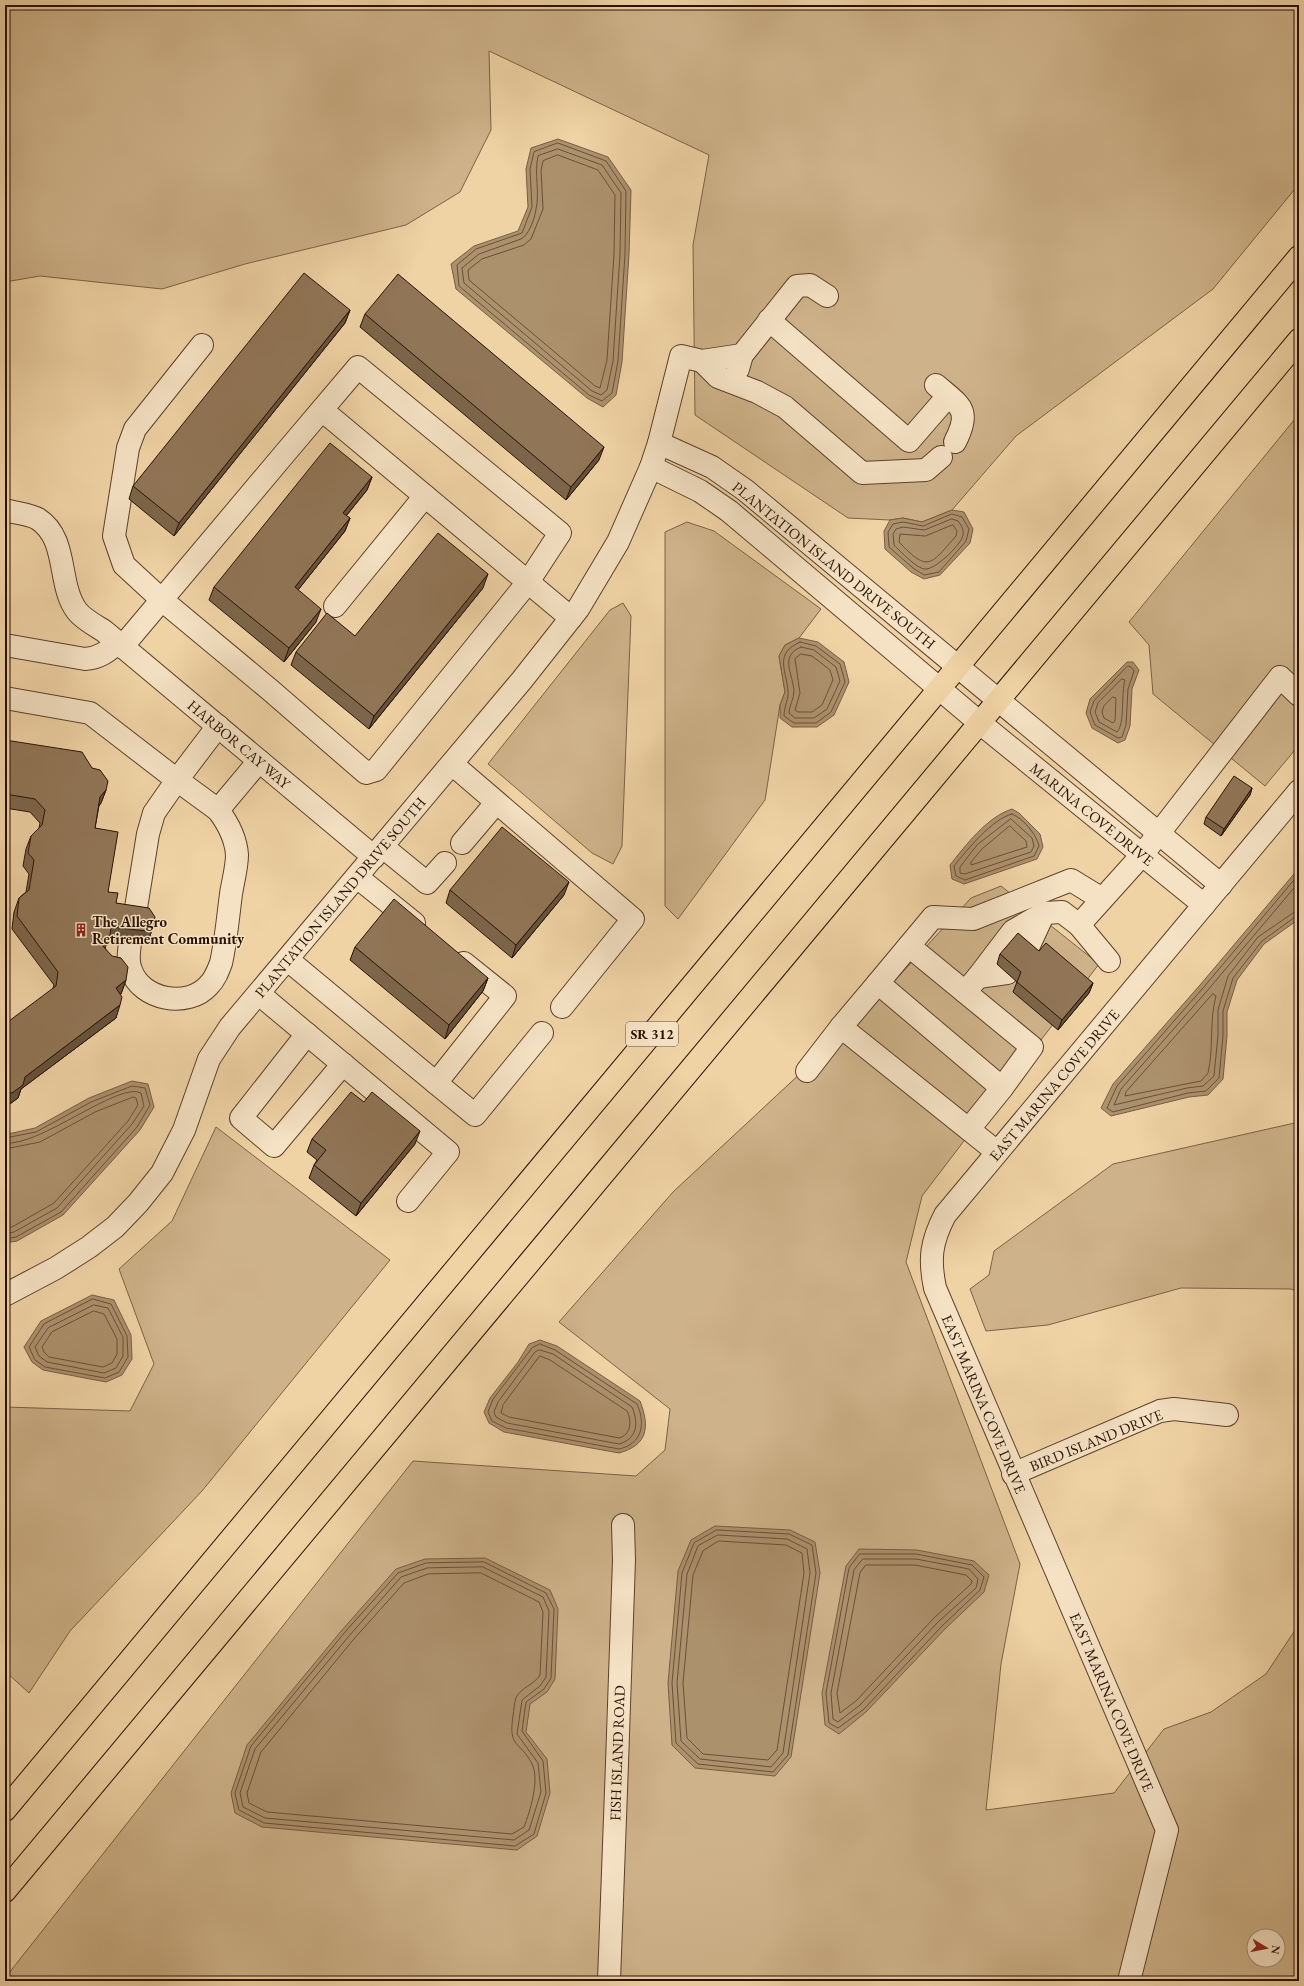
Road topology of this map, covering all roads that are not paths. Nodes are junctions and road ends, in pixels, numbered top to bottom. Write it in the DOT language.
graph roads {
  1 [pos="1299,257"];
  2 [pos="827,296"];
  3 [pos="769,320"];
  4 [pos="1299,340"];
  5 [pos="202,345"];
  6 [pos="742,355"];
  7 [pos="702,361"];
  8 [pos="735,384"];
  9 [pos="322,410"];
  10 [pos="659,443"];
  11 [pos="651,466"];
  12 [pos="425,496"];
  13 [pos="5,510"];
  14 [pos="528,582"];
  15 [pos="162,600"];
  16 [pos="335,606"];
  17 [pos="571,618"];
  18 [pos="115,640"];
  19 [pos="5,645"];
  20 [pos="958,667"];
  21 [pos="939,689"];
  22 [pos="1299,695"];
  23 [pos="5,698"];
  24 [pos="999,701"];
  25 [pos="980,724"];
  26 [pos="218,726"];
  27 [pos="259,761"];
  28 [pos="452,764"];
  29 [pos="177,780"];
  30 [pos="1299,791"];
  31 [pos="496,803"];
  32 [pos="218,810"];
  33 [pos="1159,834"];
  34 [pos="462,843"];
  35 [pos="378,852"];
  36 [pos="1142,855"];
  37 [pos="445,863"];
  38 [pos="357,877"];
  39 [pos="1212,895"];
  40 [pos="1102,899"];
  41 [pos="1044,913"];
  42 [pos="134,920"];
  43 [pos="1079,925"];
  44 [pos="431,937"];
  45 [pos="130,943"];
  46 [pos="909,946"];
  47 [pos="450,952"];
  48 [pos="1026,952"];
  49 [pos="288,960"];
  50 [pos="1109,961"];
  51 [pos="1007,973"];
  52 [pos="878,983"];
  53 [pos="972,985"];
  54 [pos="259,994"];
  55 [pos="562,1007"];
  56 [pos="842,1027"];
  57 [pos="542,1033"];
  58 [pos="308,1034"];
  59 [pos="343,1064"];
  60 [pos="807,1071"];
  61 [pos="436,1083"];
  62 [pos="1002,1088"];
  63 [pos="969,1130"];
  64 [pos="997,1152"];
  65 [pos="408,1201"];
  66 [pos="5,1295"];
  67 [pos="1227,1415"];
  68 [pos="1013,1474"];
  69 [pos="623,1525"];
  70 [pos="5,1810"];
  71 [pos="5,1891"];
  72 [pos="608,1981"];
  73 [pos="1129,1981"];
  1 -- 20 [label="main road, SR 312"];
  2 -- 3 [label="street"];
  3 -- 6 [label="street"];
  3 -- 8 [label="street"];
  4 -- 24 [label="main road"];
  5 -- 15 [label="street"];
  6 -- 7 [label="street"];
  6 -- 8 [label="street"];
  7 -- 8 [label="street"];
  7 -- 10 [label="street, PLANTATION ISLAND DRIVE SOUTH"];
  9 -- 12 [label="street"];
  9 -- 14 [label="street"];
  9 -- 15 [label="street"];
  10 -- 11 [label="street, PLANTATION ISLAND DRIVE SOUTH"];
  10 -- 20 [label="street, PLANTATION ISLAND DRIVE SOUTH"];
  11 -- 17 [label="street, PLANTATION ISLAND DRIVE SOUTH"];
  11 -- 21 [label="street, PLANTATION ISLAND DRIVE SOUTH"];
  12 -- 14 [label="street"];
  12 -- 16 [label="street"];
  13 -- 18 [label="street, HARBOR CAY WAY"];
  14 -- 15 [label="street"];
  14 -- 17 [label="street"];
  15 -- 18 [label="street"];
  17 -- 28 [label="street, PLANTATION ISLAND DRIVE SOUTH"];
  18 -- 19 [label="street"];
  18 -- 26 [label="street, HARBOR CAY WAY"];
  20 -- 21 [label="main road, SR 312"];
  20 -- 24 [label="street, PLANTATION ISLAND DRIVE SOUTH"];
  21 -- 25 [label="street, PLANTATION ISLAND DRIVE SOUTH"];
  21 -- 70 [label="main road, SR 312"];
  22 -- 33 [label="street"];
  23 -- 29 [label="street"];
  24 -- 25 [label="main road"];
  24 -- 33 [label="street, MARINA COVE DRIVE"];
  25 -- 36 [label="street, MARINA COVE DRIVE"];
  25 -- 71 [label="main road"];
  26 -- 27 [label="street, HARBOR CAY WAY"];
  26 -- 29 [label="street"];
  27 -- 32 [label="street"];
  27 -- 35 [label="street, HARBOR CAY WAY"];
  28 -- 31 [label="street"];
  28 -- 35 [label="street, PLANTATION ISLAND DRIVE SOUTH"];
  29 -- 32 [label="street"];
  29 -- 42 [label="street"];
  30 -- 39 [label="street, EAST MARINA COVE DRIVE"];
  31 -- 34 [label="street"];
  31 -- 55 [label="street"];
  32 -- 45 [label="street"];
  33 -- 36 [label="street"];
  33 -- 39 [label="street, MARINA COVE DRIVE"];
  35 -- 37 [label="street, HARBOR CAY WAY"];
  35 -- 38 [label="street, PLANTATION ISLAND DRIVE SOUTH"];
  36 -- 39 [label="street, MARINA COVE DRIVE"];
  36 -- 40 [label="street"];
  38 -- 44 [label="street"];
  38 -- 49 [label="street, PLANTATION ISLAND DRIVE SOUTH"];
  39 -- 64 [label="street, EAST MARINA COVE DRIVE"];
  40 -- 43 [label="street"];
  40 -- 46 [label="street"];
  41 -- 43 [label="street"];
  41 -- 48 [label="street"];
  41 -- 53 [label="street"];
  43 -- 50 [label="street"];
  46 -- 52 [label="street"];
  46 -- 53 [label="street"];
  47 -- 61 [label="street"];
  49 -- 54 [label="street, PLANTATION ISLAND DRIVE SOUTH"];
  49 -- 61 [label="street"];
  51 -- 53 [label="street"];
  52 -- 56 [label="street"];
  52 -- 62 [label="street"];
  53 -- 62 [label="street"];
  54 -- 58 [label="street"];
  54 -- 66 [label="street, PLANTATION ISLAND DRIVE SOUTH"];
  56 -- 60 [label="street"];
  56 -- 63 [label="street"];
  57 -- 61 [label="street"];
  58 -- 59 [label="street"];
  58 -- 59 [label="street"];
  59 -- 65 [label="street"];
  62 -- 63 [label="street"];
  63 -- 64 [label="street"];
  64 -- 68 [label="street, EAST MARINA COVE DRIVE"];
  67 -- 68 [label="street, BIRD ISLAND DRIVE"];
  68 -- 73 [label="street, EAST MARINA COVE DRIVE"];
  69 -- 72 [label="street, FISH ISLAND ROAD"];
}
